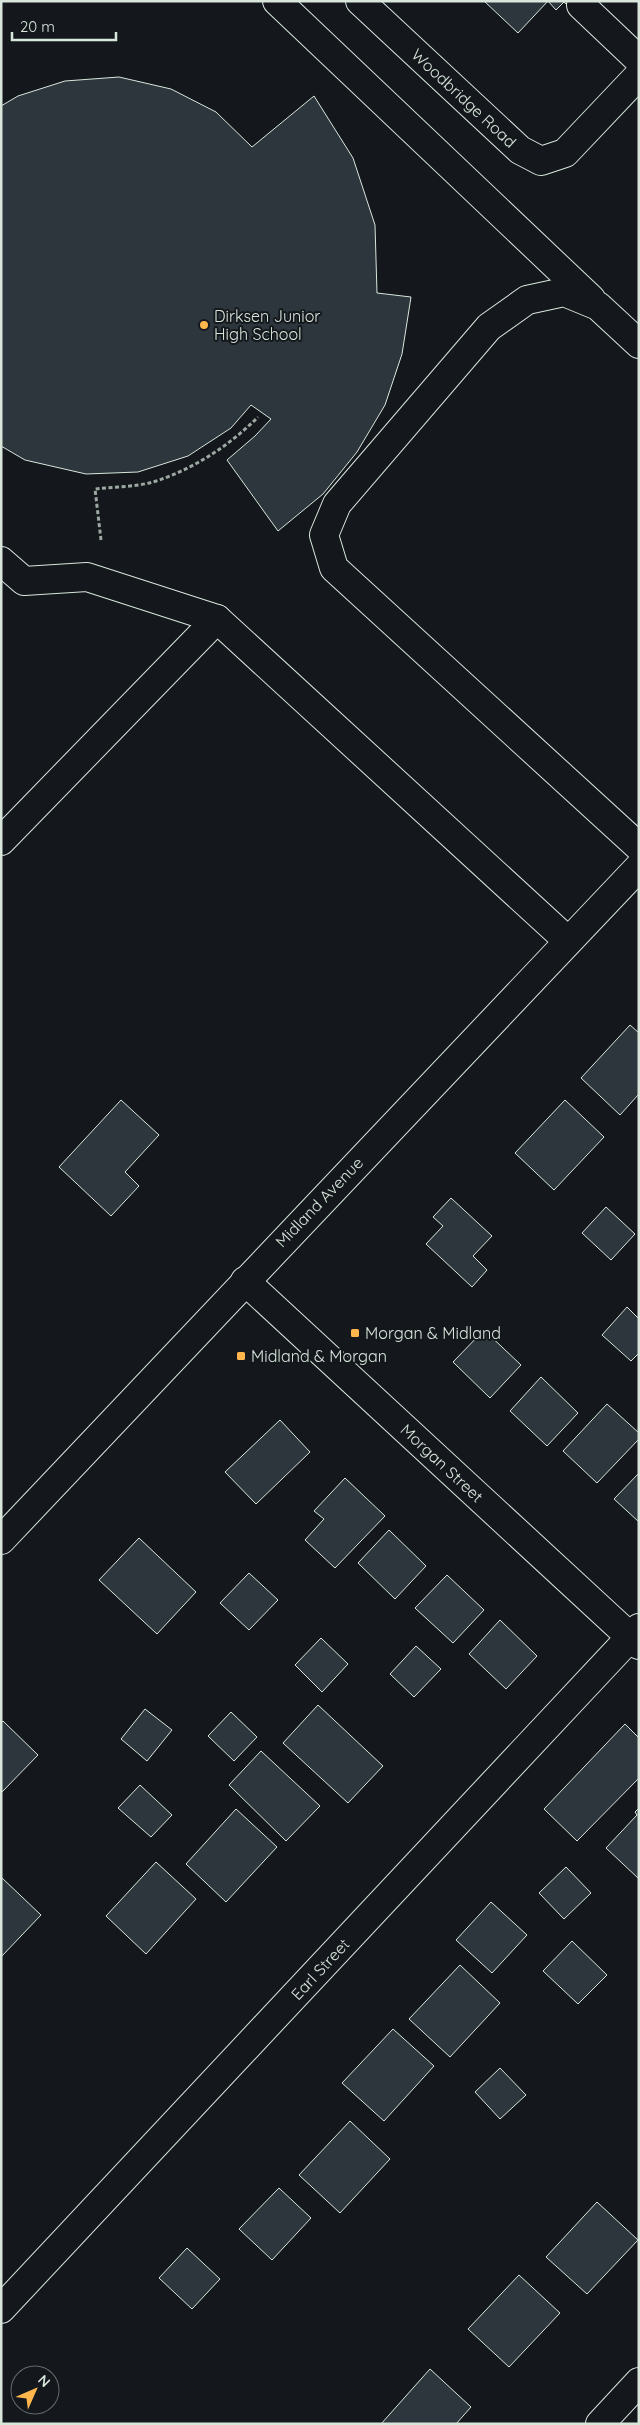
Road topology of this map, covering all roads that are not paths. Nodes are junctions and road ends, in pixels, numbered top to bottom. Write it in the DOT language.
graph roads {
  1 [pos="277,1"];
  2 [pos="360,1"];
  3 [pos="581,6"];
  4 [pos="639,60"];
  5 [pos="639,75"];
  6 [pos="598,306"];
  7 [pos="639,344"];
  8 [pos="1,561"];
  9 [pos="217,619"];
  10 [pos="1,841"];
  11 [pos="639,847"];
  12 [pos="639,867"];
  13 [pos="568,941"];
  14 [pos="245,1281"];
  15 [pos="1,1540"];
  16 [pos="636,1637"];
  17 [pos="1,2309"];
  18 [pos="639,2382"];
  19 [pos="600,2424"];
  1 -- 6 [label="street"];
  2 -- 5 [label="street, Woodbridge Road"];
  3 -- 4 [label="street"];
  6 -- 7 [label="street"];
  6 -- 11 [label="street"];
  8 -- 9 [label="street"];
  9 -- 10 [label="street"];
  9 -- 13 [label="street"];
  12 -- 13 [label="street, Midland Avenue"];
  13 -- 14 [label="street, Midland Avenue"];
  14 -- 15 [label="street, Midland Avenue"];
  14 -- 16 [label="street, Morgan Street"];
  16 -- 17 [label="street, Earl Street"];
  18 -- 19 [label="street"];
}
